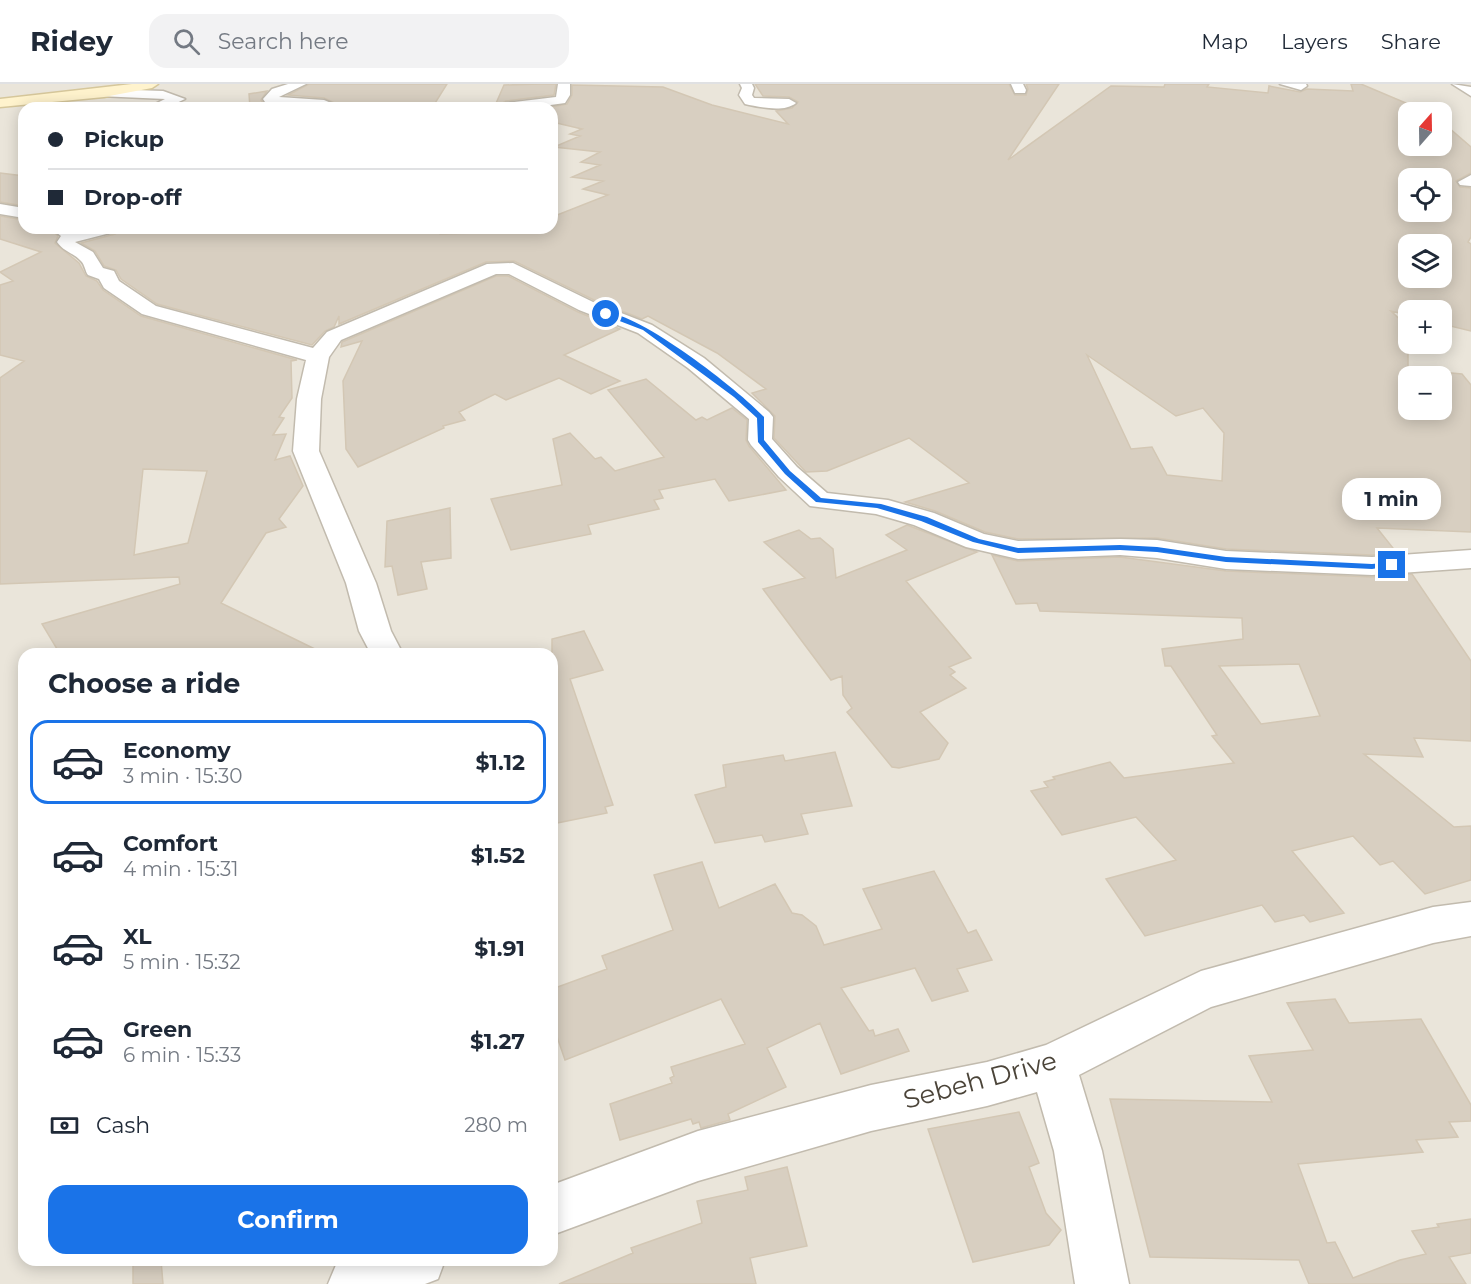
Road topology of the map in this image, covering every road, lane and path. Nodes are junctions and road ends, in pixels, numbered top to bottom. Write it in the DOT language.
graph roads {
  1 [pos="134,84"];
  2 [pos="152,84"];
  3 [pos="300,84"];
  4 [pos="564,84"];
  5 [pos="746,84"];
  6 [pos="1286,84"];
  7 [pos="1458,84"];
  8 [pos="1301,86"];
  9 [pos="1471,92"];
  10 [pos="104,93"];
  11 [pos="0,101"];
  12 [pos="170,102"];
  13 [pos="279,102"];
  14 [pos="542,102"];
  15 [pos="789,103"];
  16 [pos="0,209"];
  17 [pos="18,212"];
  18 [pos="65,234"];
  19 [pos="318,356"];
  20 [pos="1471,558"];
  21 [pos="384,648"];
  22 [pos="1471,919"];
  23 [pos="1053,1065"];
  24 [pos="558,1198"];
  25 [pos="403,1266"];
  26 [pos="355,1284"];
  27 [pos="1102,1284"];
  1 -- 11 [label="main road"];
  2 -- 10 [label="main road"];
  3 -- 13 [label="street"];
  4 -- 14 [label="street"];
  5 -- 15 [label="street"];
  6 -- 8 [label="street"];
  7 -- 9 [label="street"];
  10 -- 11 [label="main road"];
  10 -- 12 [label="street"];
  16 -- 17 [label="street"];
  18 -- 19 [label="street"];
  19 -- 20 [label="street"];
  19 -- 21 [label="street"];
  22 -- 23 [label="street, Sebeh Drive"];
  23 -- 24 [label="street, Sebeh Drive"];
  23 -- 27 [label="street"];
  25 -- 26 [label="street"];
}
